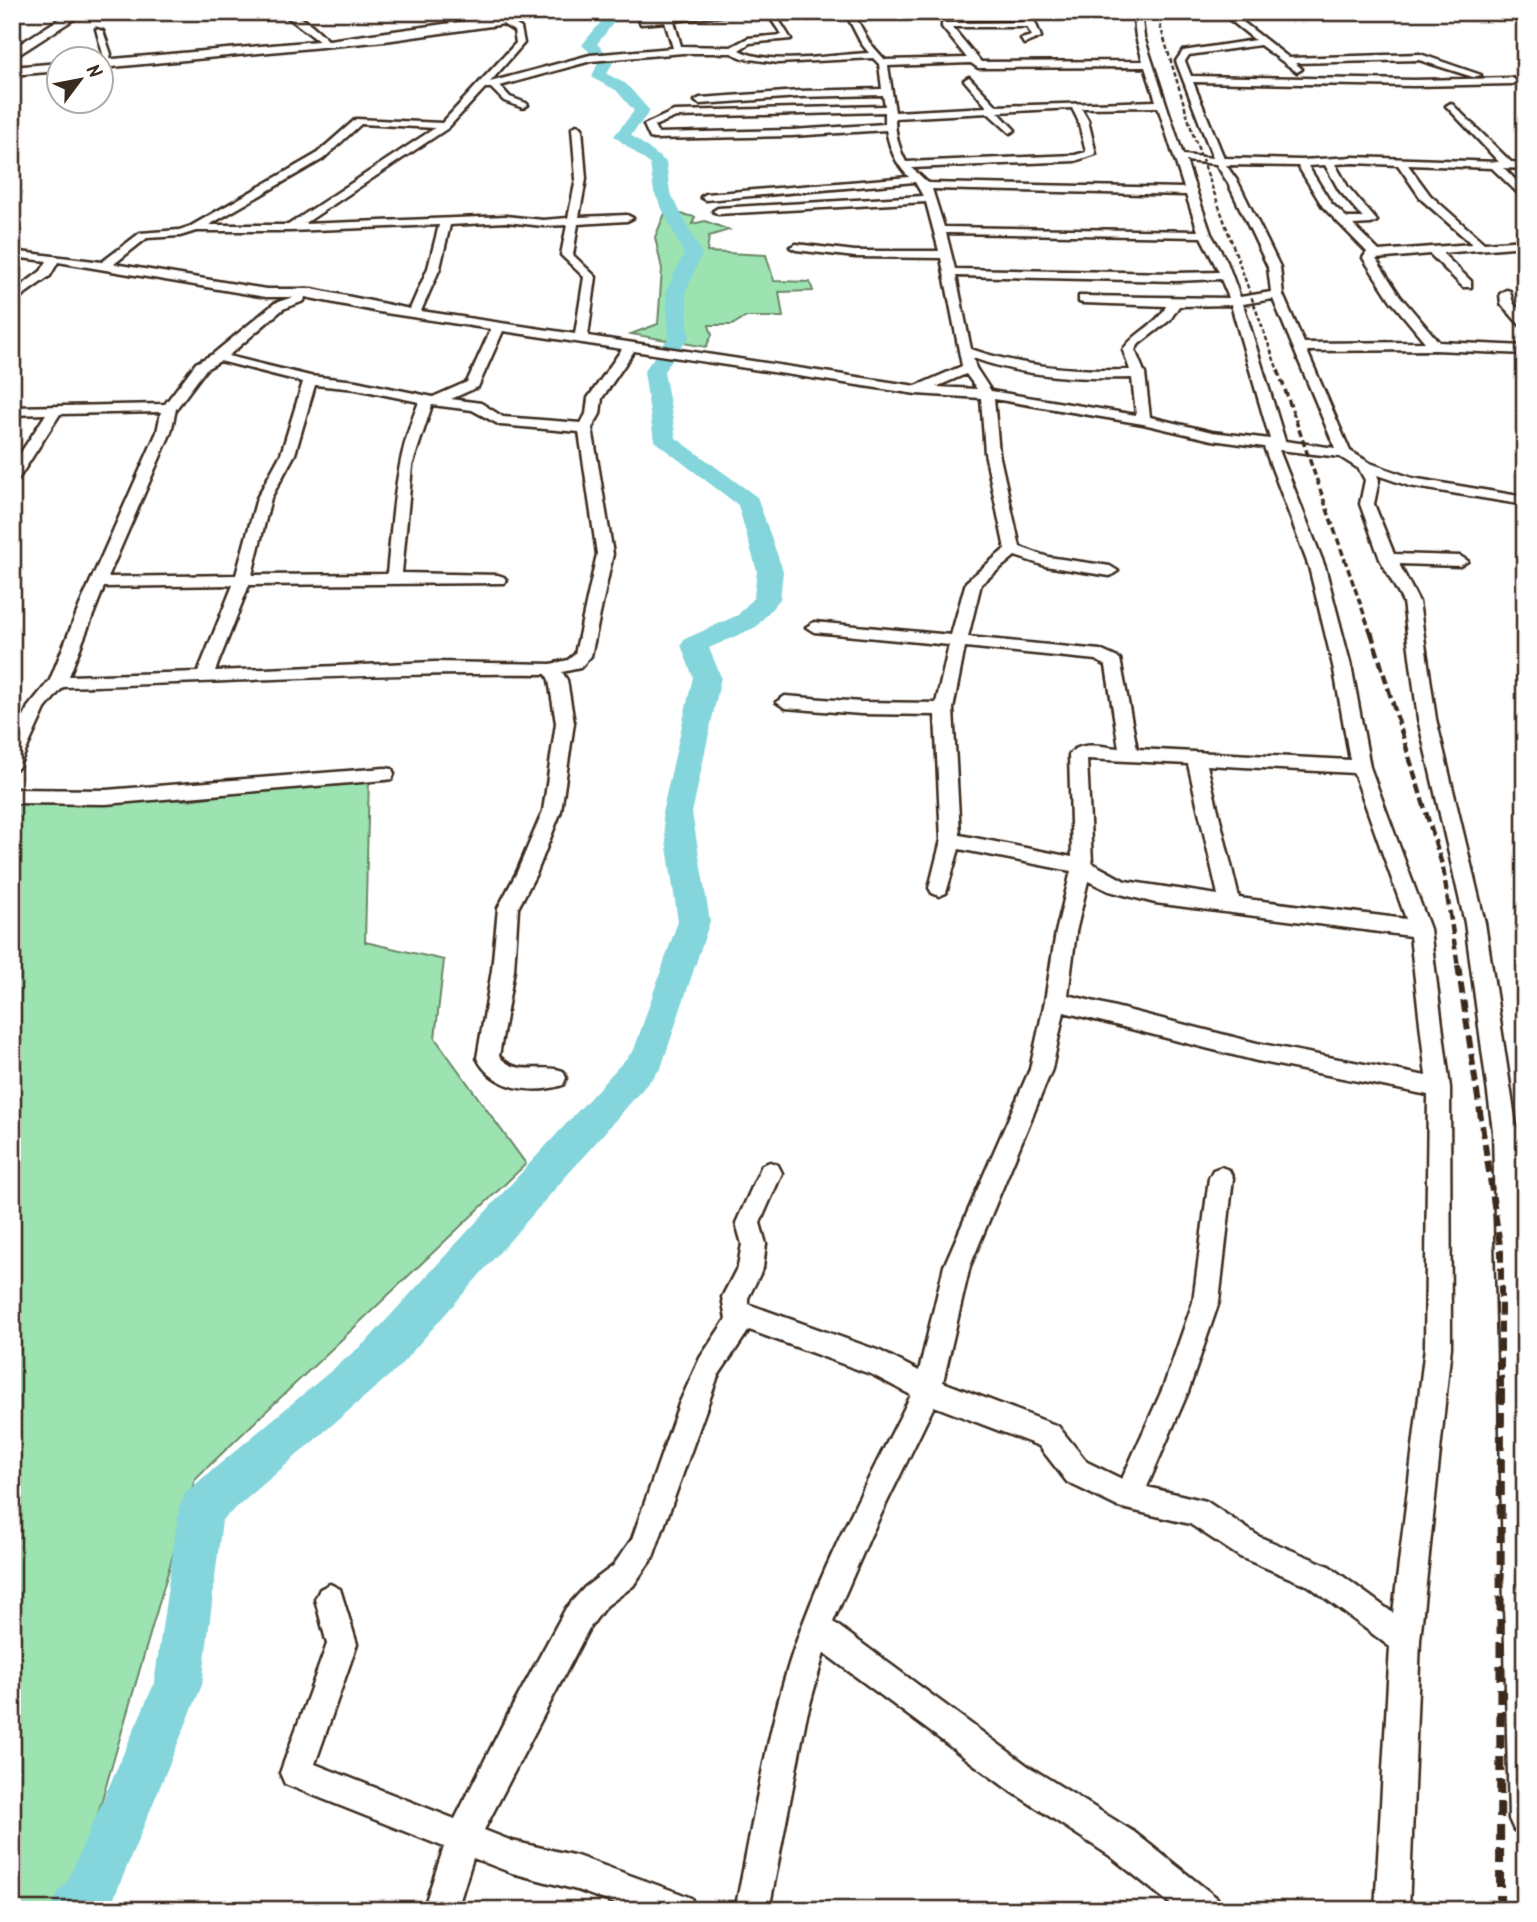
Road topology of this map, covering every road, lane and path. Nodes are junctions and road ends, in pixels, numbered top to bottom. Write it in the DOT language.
graph roads {
  1 [pos="65,12"];
  2 [pos="79,12"];
  3 [pos="285,12"];
  4 [pos="491,12"];
  5 [pos="554,12"];
  6 [pos="753,12"];
  7 [pos="771,12"];
  8 [pos="849,12"];
  9 [pos="1027,12"];
  10 [pos="1137,12"];
  11 [pos="1224,12"];
  12 [pos="518,14"];
  13 [pos="316,17"];
  14 [pos="669,19"];
  15 [pos="504,21"];
  16 [pos="640,21"];
  17 [pos="302,22"];
  18 [pos="1030,24"];
  19 [pos="763,29"];
  20 [pos="99,31"];
  21 [pos="769,39"];
  22 [pos="1024,41"];
  23 [pos="1260,41"];
  24 [pos="327,43"];
  25 [pos="12,46"];
  26 [pos="104,46"];
  27 [pos="683,50"];
  28 [pos="733,50"];
  29 [pos="12,55"];
  30 [pos="879,59"];
  31 [pos="973,60"];
  32 [pos="1286,61"];
  33 [pos="116,63"];
  34 [pos="1148,64"];
  35 [pos="46,68"];
  36 [pos="12,71"];
  37 [pos="1187,79"];
  38 [pos="969,80"];
  39 [pos="1512,81"];
  40 [pos="1316,82"];
  41 [pos="488,85"];
  42 [pos="1522,87"];
  43 [pos="887,92"];
  44 [pos="510,101"];
  45 [pos="1163,104"];
  46 [pos="523,105"];
  47 [pos="1076,105"];
  48 [pos="1451,106"];
  49 [pos="499,110"];
  50 [pos="993,110"];
  51 [pos="700,114"];
  52 [pos="890,117"];
  53 [pos="445,126"];
  54 [pos="577,128"];
  55 [pos="1010,130"];
  56 [pos="1179,157"];
  57 [pos="1327,160"];
  58 [pos="1221,161"];
  59 [pos="1401,161"];
  60 [pos="1301,163"];
  61 [pos="1494,164"];
  62 [pos="1507,164"];
  63 [pos="903,165"];
  64 [pos="1525,166"];
  65 [pos="922,183"];
  66 [pos="1193,192"];
  67 [pos="706,197"];
  68 [pos="1525,197"];
  69 [pos="930,199"];
  70 [pos="718,211"];
  71 [pos="627,218"];
  72 [pos="444,221"];
  73 [pos="573,221"];
  74 [pos="1342,222"];
  75 [pos="195,228"];
  76 [pos="290,228"];
  77 [pos="939,230"];
  78 [pos="1205,234"];
  79 [pos="1525,243"];
  80 [pos="1482,246"];
  81 [pos="796,247"];
  82 [pos="1433,251"];
  83 [pos="12,254"];
  84 [pos="946,255"];
  85 [pos="1375,255"];
  86 [pos="54,258"];
  87 [pos="104,267"];
  88 [pos="950,272"];
  89 [pos="1226,275"];
  90 [pos="1467,284"];
  91 [pos="266,293"];
  92 [pos="312,293"];
  93 [pos="1277,295"];
  94 [pos="1506,295"];
  95 [pos="12,299"];
  96 [pos="1083,299"];
  97 [pos="1236,301"];
  98 [pos="1174,302"];
  99 [pos="279,306"];
  100 [pos="414,313"];
  101 [pos="1525,323"];
  102 [pos="499,326"];
  103 [pos="580,340"];
  104 [pos="1435,346"];
  105 [pos="630,347"];
  106 [pos="1298,347"];
  107 [pos="1525,350"];
  108 [pos="966,351"];
  109 [pos="218,357"];
  110 [pos="969,368"];
  111 [pos="1138,374"];
  112 [pos="310,380"];
  113 [pos="473,384"];
  114 [pos="916,390"];
  115 [pos="987,394"];
  116 [pos="431,400"];
  117 [pos="476,406"];
  118 [pos="169,408"];
  119 [pos="56,410"];
  120 [pos="12,411"];
  121 [pos="1143,419"];
  122 [pos="585,428"];
  123 [pos="1275,446"];
  124 [pos="1344,453"];
  125 [pos="1365,466"];
  126 [pos="12,478"];
  127 [pos="1525,501"];
  128 [pos="1013,550"];
  129 [pos="1388,559"];
  130 [pos="1460,561"];
  131 [pos="1110,571"];
  132 [pos="394,578"];
  133 [pos="498,580"];
  134 [pos="243,581"];
  135 [pos="98,582"];
  136 [pos="814,627"];
  137 [pos="958,642"];
  138 [pos="551,669"];
  139 [pos="205,676"];
  140 [pos="58,682"];
  141 [pos="785,702"];
  142 [pos="944,709"];
  143 [pos="1129,755"];
  144 [pos="1196,759"];
  145 [pos="12,764"];
  146 [pos="1360,767"];
  147 [pos="385,775"];
  148 [pos="12,796"];
  149 [pos="951,840"];
  150 [pos="1082,866"];
  151 [pos="939,888"];
  152 [pos="1231,906"];
  153 [pos="1420,929"];
  154 [pos="1056,1001"];
  155 [pos="555,1078"];
  156 [pos="1439,1088"];
  157 [pos="770,1173"];
  158 [pos="1221,1178"];
  159 [pos="744,1315"];
  160 [pos="928,1390"];
  161 [pos="1128,1497"];
  162 [pos="330,1599"];
  163 [pos="816,1628"];
  164 [pos="1405,1640"];
  165 [pos="1525,1819"];
  166 [pos="464,1836"];
  167 [pos="440,1910"];
  168 [pos="679,1910"];
  169 [pos="752,1910"];
  170 [pos="1205,1910"];
  171 [pos="1392,1910"];
  1 -- 25 [label="main road"];
  2 -- 29 [label="main road"];
  3 -- 17 [label="street"];
  4 -- 12 [label="street"];
  5 -- 12 [label="street"];
  6 -- 14 [label="street"];
  7 -- 21 [label="street"];
  8 -- 30 [label="street"];
  9 -- 18 [label="street"];
  10 -- 34 [label="street"];
  11 -- 23 [label="street"];
  12 -- 15 [label="street"];
  13 -- 17 [label="street"];
  14 -- 16 [label="street"];
  14 -- 27 [label="street"];
  15 -- 24 [label="street"];
  15 -- 41 [label="street"];
  17 -- 24 [label="street"];
  18 -- 22 [label="street"];
  18 -- 31 [label="street"];
  19 -- 21 [label="street"];
  20 -- 26 [label="street"];
  21 -- 28 [label="street"];
  23 -- 32 [label="street"];
  23 -- 37 [label="street"];
  24 -- 33 [label="street"];
  27 -- 28 [label="street"];
  27 -- 41 [label="street"];
  28 -- 30 [label="street"];
  30 -- 31 [label="street"];
  30 -- 43 [label="street"];
  31 -- 34 [label="street"];
  32 -- 39 [label="street"];
  32 -- 40 [label="street"];
  34 -- 45 [label="street"];
  35 -- 36 [label="street"];
  37 -- 40 [label="street"];
  37 -- 58 [label="street"];
  38 -- 50 [label="street"];
  39 -- 40 [label="street"];
  39 -- 42 [label="street"];
  41 -- 44 [label="street"];
  41 -- 53 [label="street"];
  43 -- 51 [label="street"];
  43 -- 52 [label="street"];
  44 -- 46 [label="street"];
  44 -- 49 [label="street"];
  45 -- 47 [label="street"];
  45 -- 56 [label="street"];
  47 -- 50 [label="street"];
  47 -- 63 [label="street"];
  48 -- 62 [label="street"];
  50 -- 52 [label="street"];
  50 -- 55 [label="street"];
  51 -- 52 [label="street"];
  51 -- 52 [label="street"];
  52 -- 63 [label="street"];
  53 -- 75 [label="street"];
  53 -- 76 [label="street"];
  54 -- 73 [label="street"];
  56 -- 58 [label="street"];
  56 -- 66 [label="street"];
  57 -- 59 [label="street"];
  57 -- 60 [label="street"];
  57 -- 74 [label="street"];
  58 -- 60 [label="street"];
  58 -- 93 [label="street"];
  59 -- 61 [label="street"];
  59 -- 80 [label="street"];
  60 -- 74 [label="street"];
  61 -- 62 [label="street"];
  61 -- 68 [label="street"];
  62 -- 64 [label="street"];
  63 -- 65 [label="street"];
  65 -- 66 [label="street"];
  65 -- 67 [label="street"];
  65 -- 69 [label="street"];
  66 -- 78 [label="street"];
  69 -- 70 [label="street"];
  69 -- 77 [label="street"];
  71 -- 73 [label="street"];
  72 -- 73 [label="street"];
  72 -- 76 [label="street"];
  72 -- 100 [label="street"];
  73 -- 103 [label="street"];
  74 -- 85 [label="street"];
  75 -- 76 [label="street"];
  75 -- 87 [label="street"];
  77 -- 78 [label="street"];
  77 -- 84 [label="street"];
  78 -- 89 [label="street"];
  79 -- 80 [label="street"];
  80 -- 82 [label="street"];
  81 -- 84 [label="street"];
  82 -- 85 [label="street"];
  82 -- 90 [label="street"];
  83 -- 86 [label="street"];
  84 -- 88 [label="street"];
  85 -- 104 [label="street"];
  86 -- 87 [label="street"];
  86 -- 95 [label="street"];
  87 -- 91 [label="street"];
  88 -- 89 [label="street"];
  88 -- 108 [label="street"];
  89 -- 97 [label="street"];
  91 -- 92 [label="street"];
  91 -- 99 [label="street"];
  92 -- 99 [label="street"];
  92 -- 100 [label="street"];
  93 -- 97 [label="street"];
  93 -- 106 [label="street"];
  94 -- 101 [label="street"];
  96 -- 98 [label="street"];
  97 -- 98 [label="street"];
  97 -- 123 [label="street"];
  98 -- 111 [label="street"];
  99 -- 109 [label="street"];
  100 -- 102 [label="street"];
  102 -- 103 [label="street"];
  102 -- 113 [label="street"];
  103 -- 105 [label="street"];
  104 -- 106 [label="street"];
  104 -- 107 [label="street"];
  105 -- 114 [label="street"];
  105 -- 122 [label="street"];
  106 -- 124 [label="street"];
  108 -- 110 [label="street"];
  108 -- 111 [label="street"];
  109 -- 112 [label="street"];
  109 -- 118 [label="street"];
  110 -- 114 [label="street"];
  110 -- 115 [label="street"];
  111 -- 121 [label="street"];
  112 -- 116 [label="street"];
  112 -- 134 [label="street"];
  113 -- 116 [label="street"];
  113 -- 117 [label="street"];
  114 -- 115 [label="street"];
  115 -- 121 [label="street"];
  115 -- 128 [label="street"];
  116 -- 117 [label="street"];
  116 -- 132 [label="street"];
  117 -- 122 [label="street"];
  118 -- 119 [label="street"];
  118 -- 135 [label="street"];
  119 -- 120 [label="street"];
  119 -- 126 [label="street"];
  121 -- 123 [label="street"];
  122 -- 138 [label="street"];
  123 -- 124 [label="street"];
  123 -- 146 [label="street"];
  124 -- 125 [label="street"];
  125 -- 127 [label="street"];
  125 -- 129 [label="street"];
  128 -- 131 [label="street"];
  128 -- 137 [label="street"];
  129 -- 130 [label="street"];
  129 -- 165 [label="street"];
  132 -- 133 [label="street"];
  132 -- 134 [label="street"];
  134 -- 135 [label="street"];
  134 -- 139 [label="street"];
  135 -- 140 [label="street"];
  136 -- 137 [label="street"];
  137 -- 142 [label="street"];
  137 -- 143 [label="street"];
  138 -- 139 [label="street"];
  138 -- 155 [label="street"];
  139 -- 140 [label="street"];
  140 -- 145 [label="street"];
  141 -- 142 [label="street"];
  142 -- 149 [label="street"];
  143 -- 144 [label="street"];
  143 -- 150 [label="street"];
  144 -- 146 [label="street"];
  144 -- 152 [label="street"];
  146 -- 153 [label="street"];
  147 -- 148 [label="street"];
  149 -- 150 [label="street"];
  149 -- 151 [label="street"];
  150 -- 152 [label="street"];
  150 -- 154 [label="street"];
  152 -- 153 [label="street"];
  153 -- 156 [label="street"];
  154 -- 156 [label="street"];
  154 -- 160 [label="street"];
  156 -- 164 [label="street"];
  157 -- 159 [label="street"];
  158 -- 161 [label="street"];
  159 -- 160 [label="street"];
  159 -- 166 [label="street"];
  160 -- 161 [label="street"];
  160 -- 163 [label="street"];
  161 -- 164 [label="street"];
  162 -- 166 [label="street"];
  163 -- 169 [label="street"];
  163 -- 170 [label="street"];
  164 -- 171 [label="street"];
  166 -- 167 [label="street"];
  166 -- 168 [label="street"];
}
